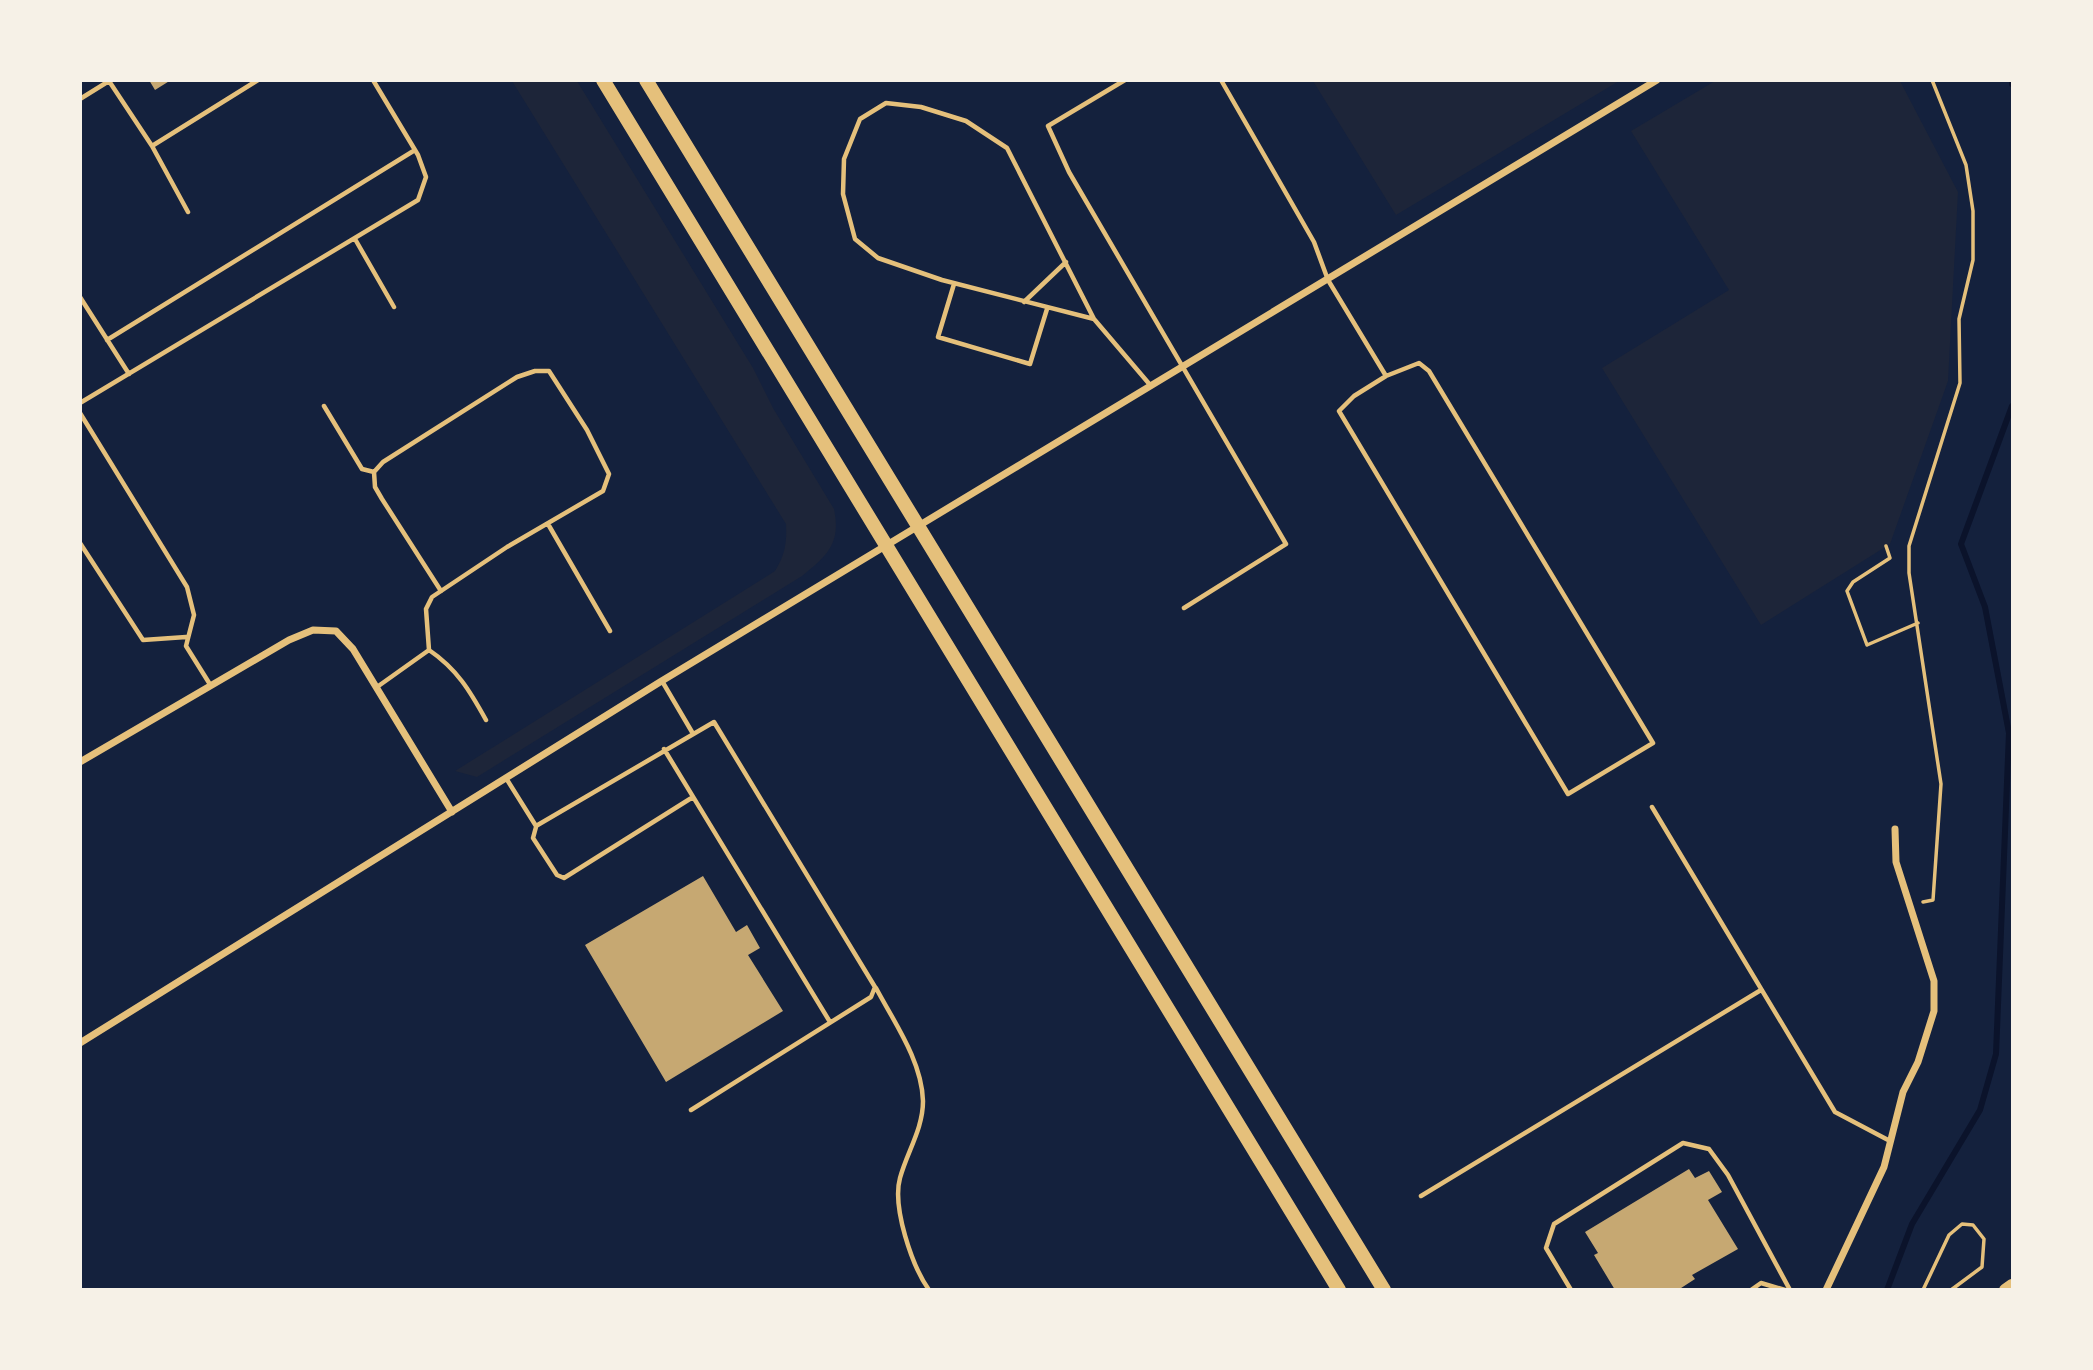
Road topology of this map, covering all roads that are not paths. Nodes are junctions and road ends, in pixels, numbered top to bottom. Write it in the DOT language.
graph roads {
  1 [pos="258,80"];
  2 [pos="373,80"];
  3 [pos="603,80"];
  4 [pos="646,80"];
  5 [pos="1125,80"];
  6 [pos="1221,80"];
  7 [pos="1657,80"];
  8 [pos="109,81"];
  9 [pos="80,99"];
  10 [pos="152,146"];
  11 [pos="415,150"];
  12 [pos="188,212"];
  13 [pos="355,239"];
  14 [pos="1066,262"];
  15 [pos="1328,280"];
  16 [pos="954,284"];
  17 [pos="80,297"];
  18 [pos="1023,303"];
  19 [pos="394,307"];
  20 [pos="1047,309"];
  21 [pos="1094,319"];
  22 [pos="107,340"];
  23 [pos="1182,368"];
  24 [pos="129,374"];
  25 [pos="1386,376"];
  26 [pos="1152,387"];
  27 [pos="80,403"];
  28 [pos="324,406"];
  29 [pos="80,413"];
  30 [pos="374,472"];
  31 [pos="548,524"];
  32 [pos="918,528"];
  33 [pos="80,543"];
  34 [pos="886,548"];
  35 [pos="442,591"];
  36 [pos="1184,608"];
  37 [pos="610,631"];
  38 [pos="186,637"];
  39 [pos="429,650"];
  40 [pos="662,681"];
  41 [pos="211,687"];
  42 [pos="377,687"];
  43 [pos="486,720"];
  44 [pos="692,732"];
  45 [pos="664,749"];
  46 [pos="80,762"];
  47 [pos="506,778"];
  48 [pos="693,797"];
  49 [pos="1652,807"];
  50 [pos="452,812"];
  51 [pos="537,826"];
  52 [pos="1895,829"];
  53 [pos="876,987"];
  54 [pos="1761,990"];
  55 [pos="830,1022"];
  56 [pos="80,1043"];
  57 [pos="691,1110"];
  58 [pos="1891,1141"];
  59 [pos="1421,1196"];
  60 [pos="2012,1285"];
  61 [pos="929,1290"];
  62 [pos="1339,1290"];
  63 [pos="1384,1290"];
  64 [pos="1571,1290"];
  65 [pos="1751,1290"];
  66 [pos="1787,1290"];
  67 [pos="1826,1290"];
  68 [pos="2005,1290"];
  1 -- 10 [label="lane"];
  2 -- 11 [label="lane"];
  3 -- 34 [label="main road"];
  4 -- 32 [label="main road"];
  5 -- 23 [label="lane"];
  6 -- 15 [label="lane"];
  7 -- 15 [label="street"];
  8 -- 9 [label="lane"];
  8 -- 10 [label="lane"];
  10 -- 12 [label="lane"];
  11 -- 13 [label="lane"];
  11 -- 22 [label="lane"];
  13 -- 19 [label="lane"];
  13 -- 24 [label="lane"];
  14 -- 16 [label="lane"];
  14 -- 18 [label="lane"];
  14 -- 21 [label="lane"];
  15 -- 23 [label="street"];
  15 -- 25 [label="lane"];
  16 -- 18 [label="lane"];
  16 -- 20 [label="lane"];
  17 -- 22 [label="lane"];
  18 -- 20 [label="lane"];
  20 -- 21 [label="lane"];
  21 -- 26 [label="lane"];
  22 -- 24 [label="lane"];
  23 -- 26 [label="street"];
  23 -- 36 [label="lane"];
  24 -- 27 [label="lane"];
  25 -- 25 [label="lane"];
  26 -- 32 [label="street"];
  28 -- 30 [label="lane"];
  29 -- 38 [label="lane"];
  30 -- 31 [label="lane"];
  30 -- 35 [label="lane"];
  31 -- 35 [label="lane"];
  31 -- 37 [label="lane"];
  32 -- 34 [label="street"];
  32 -- 63 [label="main road"];
  33 -- 38 [label="lane"];
  34 -- 40 [label="street"];
  34 -- 62 [label="main road"];
  35 -- 39 [label="lane"];
  38 -- 41 [label="lane"];
  39 -- 42 [label="lane"];
  39 -- 43 [label="lane"];
  40 -- 44 [label="lane"];
  40 -- 47 [label="street"];
  41 -- 42 [label="street"];
  41 -- 46 [label="street"];
  42 -- 50 [label="street"];
  44 -- 45 [label="lane"];
  44 -- 53 [label="lane"];
  45 -- 48 [label="lane"];
  45 -- 51 [label="lane"];
  47 -- 50 [label="street"];
  47 -- 51 [label="lane"];
  48 -- 51 [label="lane"];
  48 -- 55 [label="lane"];
  49 -- 54 [label="lane"];
  50 -- 56 [label="street"];
  52 -- 58 [label="street"];
  53 -- 55 [label="lane"];
  53 -- 61 [label="lane"];
  54 -- 58 [label="lane"];
  54 -- 59 [label="lane"];
  55 -- 57 [label="lane"];
  58 -- 67 [label="street"];
  60 -- 68 [label="main road"];
  64 -- 66 [label="lane"];
  65 -- 66 [label="lane"];
}
